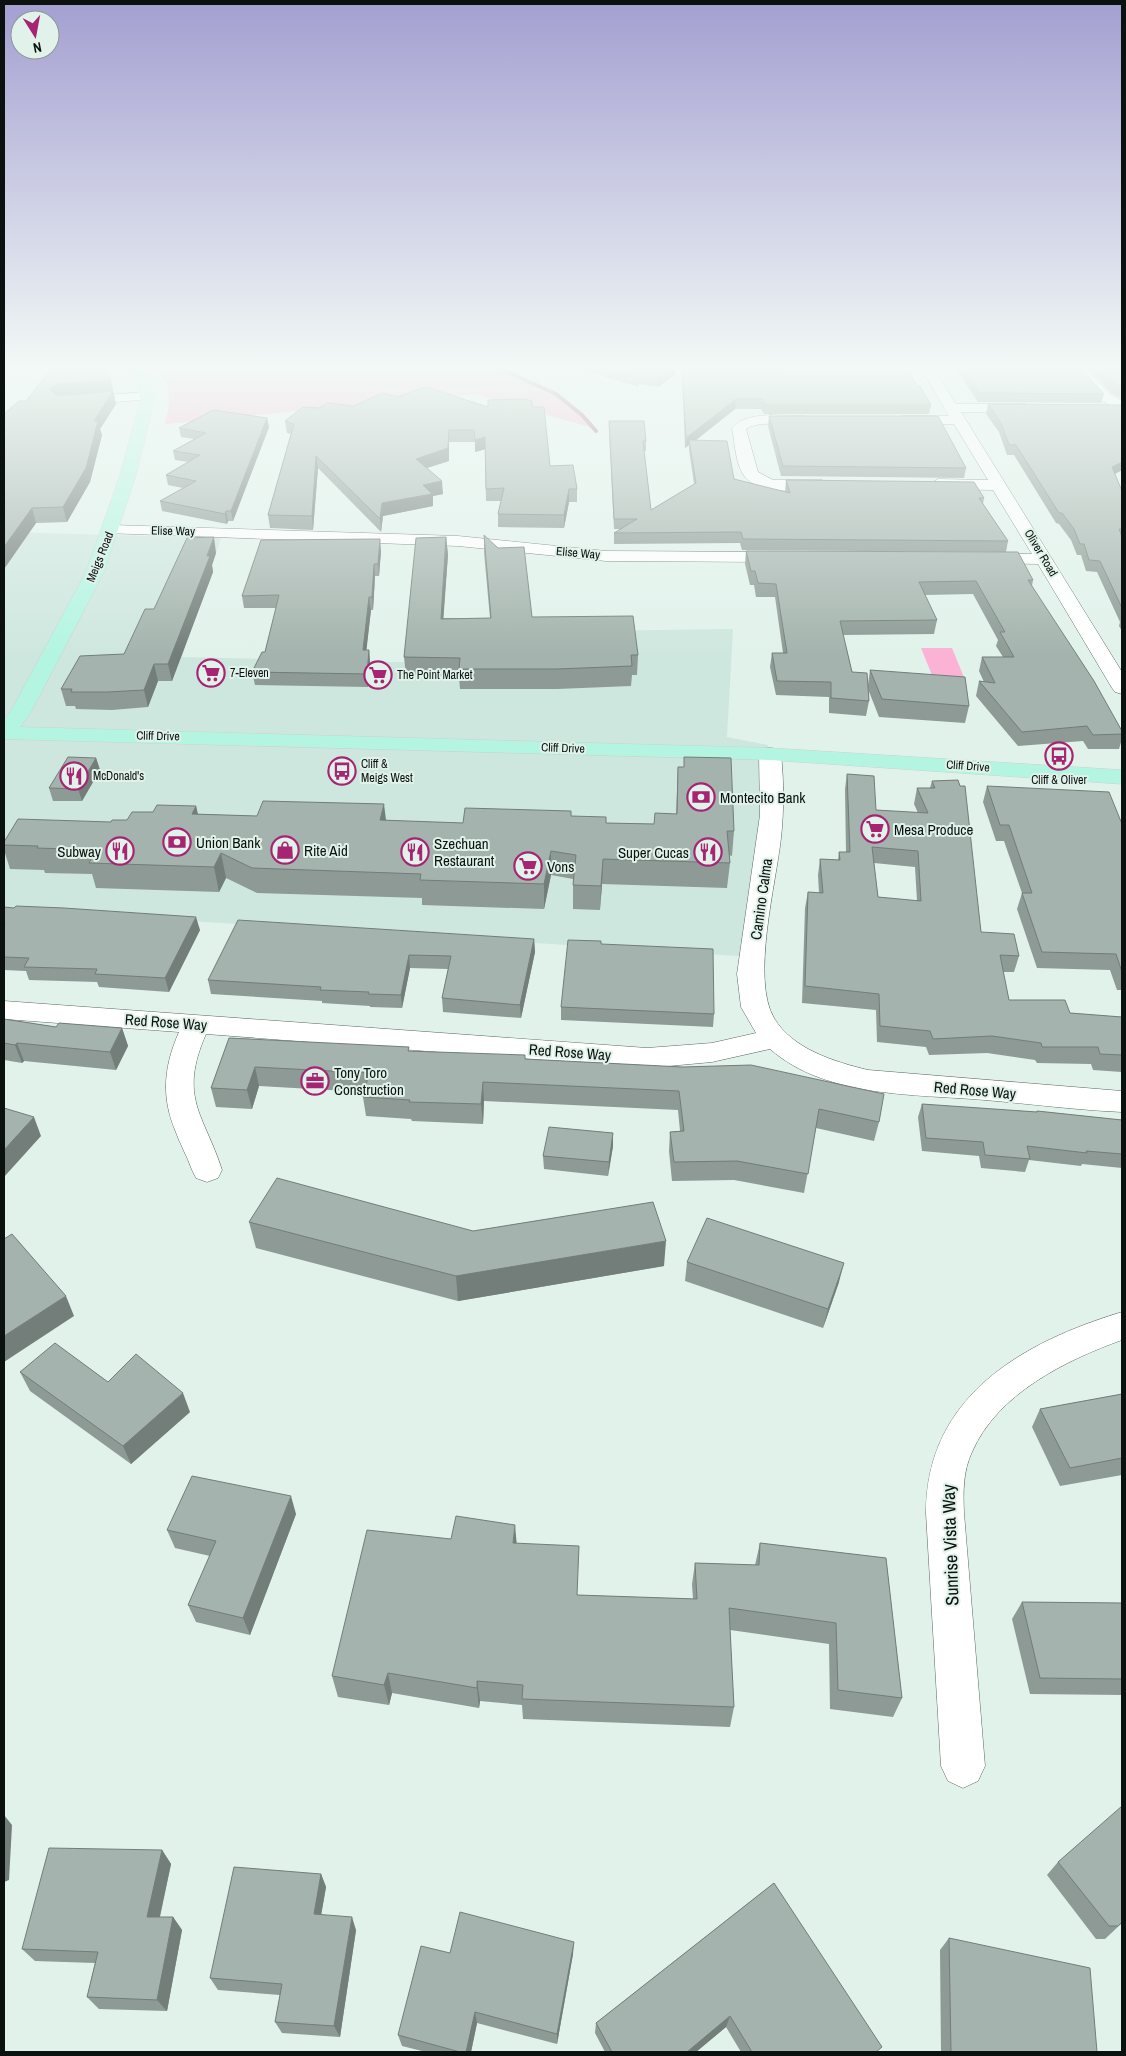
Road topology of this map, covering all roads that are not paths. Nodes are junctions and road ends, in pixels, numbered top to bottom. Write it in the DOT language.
graph roads {
  1 [pos="131,464"];
  2 [pos="748,464"];
  3 [pos="987,464"];
  4 [pos="924,484"];
  5 [pos="834,485"];
  6 [pos="1000,485"];
  7 [pos="111,530"];
  8 [pos="804,557"];
  9 [pos="971,558"];
  10 [pos="1045,559"];
  11 [pos="1122,688"];
  12 [pos="4,732"];
  13 [pos="770,754"];
  14 [pos="1122,777"];
  15 [pos="4,1010"];
  16 [pos="197,1024"];
  17 [pos="774,1037"];
  18 [pos="1122,1102"];
  19 [pos="207,1170"];
  20 [pos="1122,1326"];
  21 [pos="963,1766"];
  1 -- 7 [label="main road, Meigs Road"];
  2 -- 5 [label="street"];
  3 -- 6 [label="street, Oliver Road"];
  4 -- 6 [label="street"];
  6 -- 10 [label="street, Oliver Road"];
  7 -- 8 [label="street, Elise Way"];
  7 -- 12 [label="main road, Meigs Road"];
  9 -- 10 [label="street"];
  10 -- 11 [label="street, Oliver Road"];
  12 -- 13 [label="main road, Cliff Drive"];
  13 -- 14 [label="main road, Cliff Drive"];
  13 -- 17 [label="street, Camino Calma"];
  15 -- 16 [label="street, Red Rose Way"];
  16 -- 17 [label="street, Red Rose Way"];
  16 -- 19 [label="street"];
  17 -- 18 [label="street, Red Rose Way"];
  20 -- 21 [label="street, Sunrise Vista Way"];
}
